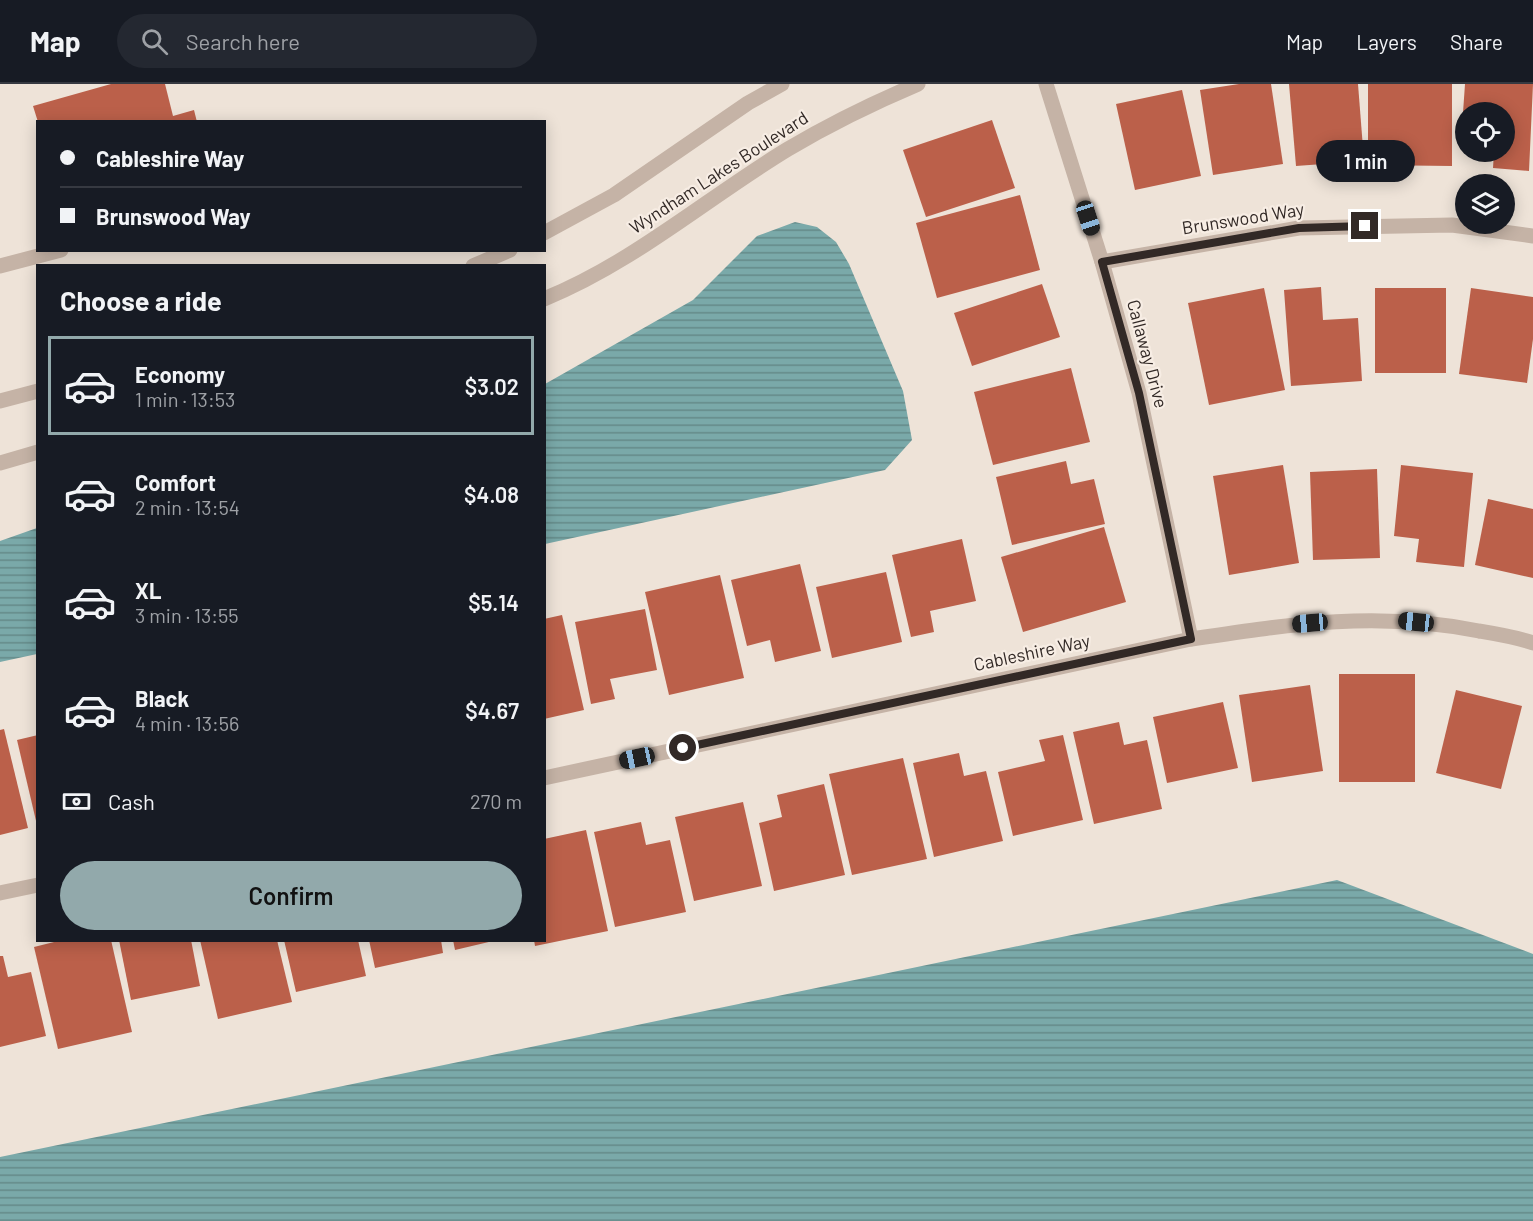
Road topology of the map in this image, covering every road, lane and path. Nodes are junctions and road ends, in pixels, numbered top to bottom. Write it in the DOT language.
graph roads {
  1 [pos="783,84"];
  2 [pos="918,84"];
  3 [pos="1046,84"];
  4 [pos="546,232"];
  5 [pos="1533,236"];
  6 [pos="53,252"];
  7 [pos="505,252"];
  8 [pos="1102,262"];
  9 [pos="478,264"];
  10 [pos="0,266"];
  11 [pos="546,298"];
  12 [pos="36,392"];
  13 [pos="0,401"];
  14 [pos="36,453"];
  15 [pos="0,463"];
  16 [pos="1191,639"];
  17 [pos="1533,643"];
  18 [pos="546,778"];
  19 [pos="36,885"];
  20 [pos="0,892"];
  1 -- 4 [label="street"];
  2 -- 11 [label="street, Wyndham Lakes Boulevard"];
  3 -- 8 [label="street, Callaway Drive"];
  5 -- 8 [label="street, Brunswood Way"];
  6 -- 10 [label="street"];
  7 -- 9 [label="street"];
  8 -- 16 [label="street, Callaway Drive"];
  12 -- 13 [label="street"];
  14 -- 15 [label="street"];
  16 -- 17 [label="street, Cableshire Way"];
  16 -- 18 [label="street, Cableshire Way"];
  19 -- 20 [label="street"];
}
